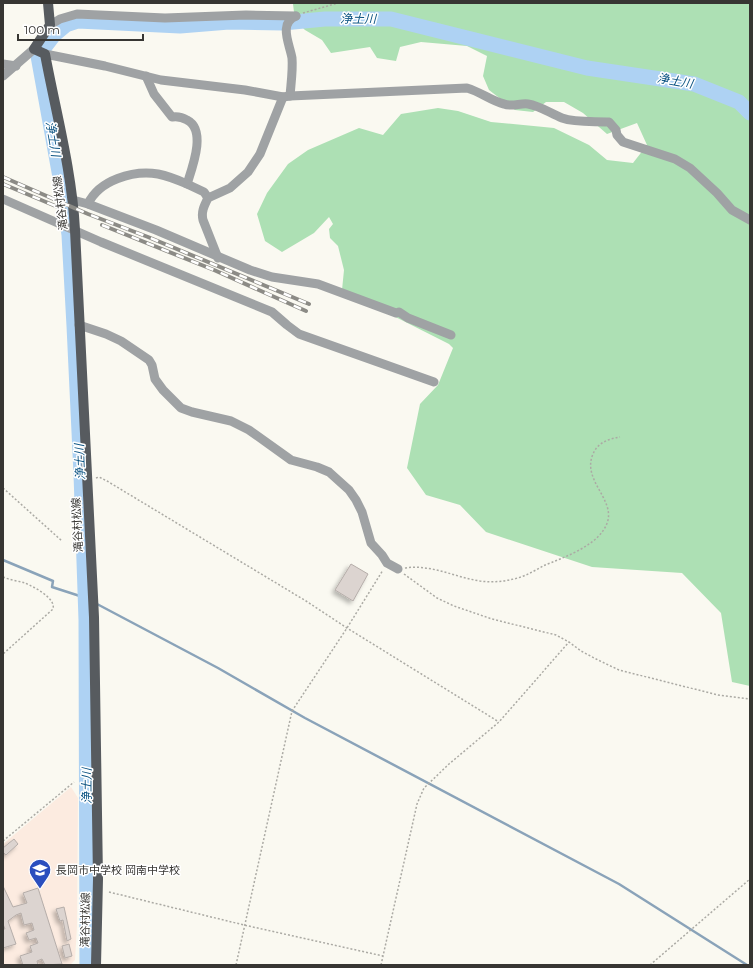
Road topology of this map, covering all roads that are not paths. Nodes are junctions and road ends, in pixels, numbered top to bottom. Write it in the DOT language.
graph roads {
  1 [pos="48,3"];
  2 [pos="50,25"];
  3 [pos="34,49"];
  4 [pos="45,54"];
  5 [pos="3,64"];
  6 [pos="16,66"];
  7 [pos="3,76"];
  8 [pos="146,76"];
  9 [pos="286,96"];
  10 [pos="187,184"];
  11 [pos="208,198"];
  12 [pos="3,199"];
  13 [pos="74,200"];
  14 [pos="88,204"];
  15 [pos="750,220"];
  16 [pos="75,230"];
  17 [pos="218,258"];
  18 [pos="79,324"];
  19 [pos="451,335"];
  20 [pos="434,382"];
  21 [pos="398,569"];
  22 [pos="96,965"];
  1 -- 2 [label="main road"];
  2 -- 3 [label="main road"];
  2 -- 9 [label="street"];
  3 -- 4 [label="main road"];
  3 -- 6 [label="street"];
  4 -- 8 [label="street"];
  4 -- 13 [label="main road, 滝谷村松線"];
  5 -- 6 [label="street"];
  6 -- 7 [label="street"];
  8 -- 9 [label="street"];
  8 -- 10 [label="street"];
  9 -- 11 [label="street"];
  9 -- 15 [label="street"];
  10 -- 11 [label="street"];
  10 -- 14 [label="street"];
  11 -- 17 [label="street"];
  12 -- 16 [label="street"];
  13 -- 14 [label="street"];
  13 -- 16 [label="main road, 滝谷村松線"];
  14 -- 17 [label="street"];
  16 -- 18 [label="main road, 滝谷村松線"];
  16 -- 20 [label="street"];
  17 -- 19 [label="street"];
  18 -- 21 [label="street"];
  18 -- 22 [label="main road, 滝谷村松線"];
}
